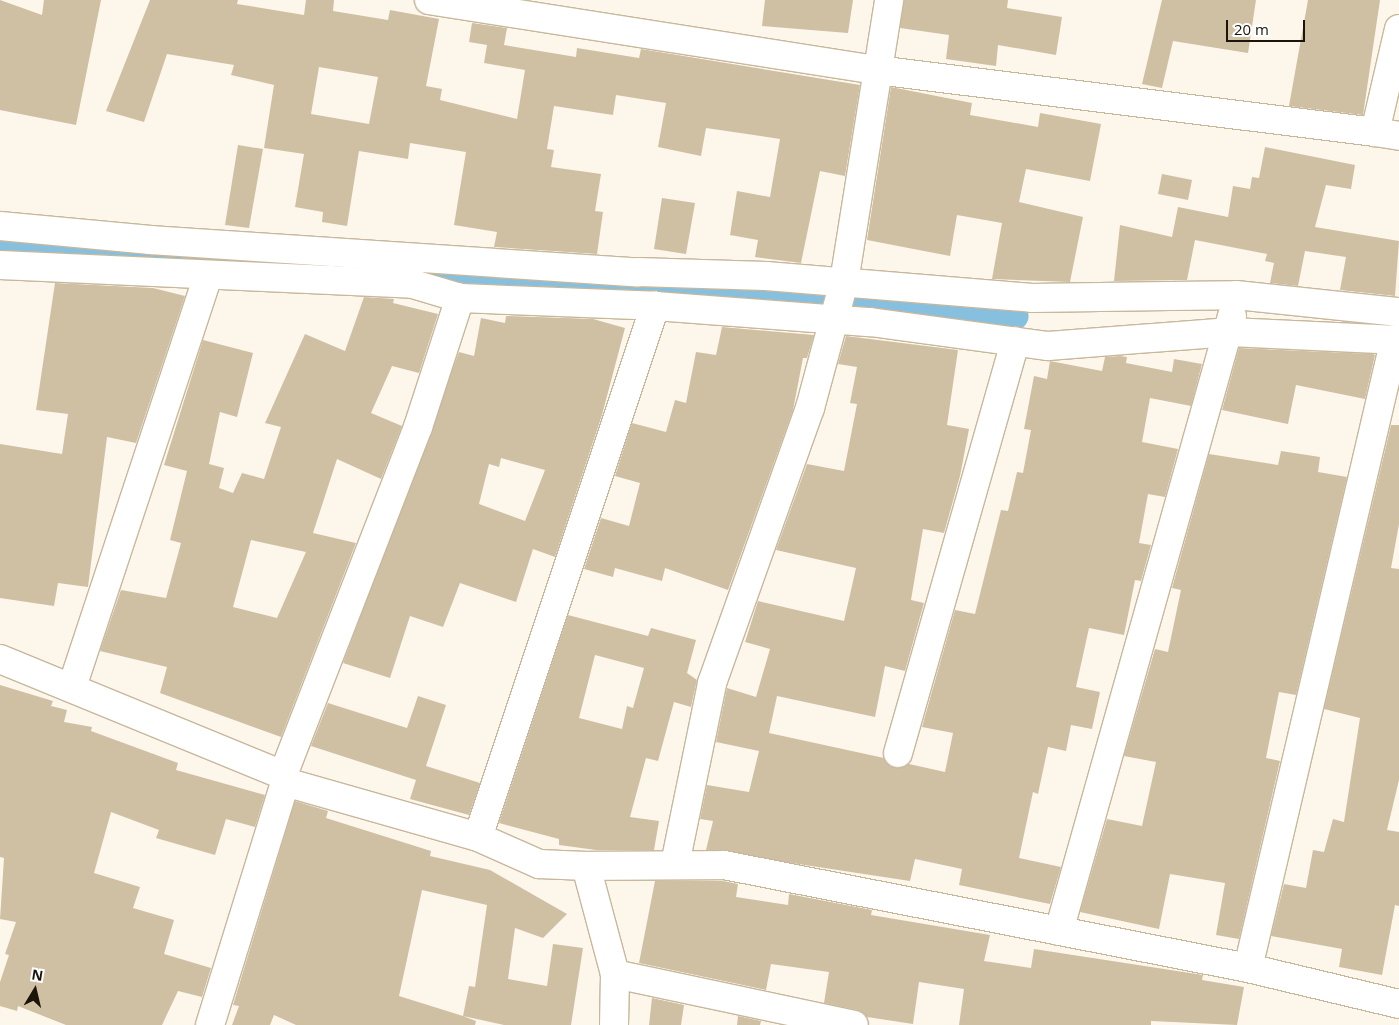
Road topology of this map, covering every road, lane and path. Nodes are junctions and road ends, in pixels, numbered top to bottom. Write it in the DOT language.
graph roads {
  1 [pos="429,0"];
  2 [pos="889,0"];
  3 [pos="1399,29"];
  4 [pos="877,70"];
  5 [pos="1387,134"];
  6 [pos="0,226"];
  7 [pos="0,264"];
  8 [pos="208,276"];
  9 [pos="844,282"];
  10 [pos="1236,295"];
  11 [pos="460,298"];
  12 [pos="654,306"];
  13 [pos="1399,312"];
  14 [pos="833,322"];
  15 [pos="1230,332"];
  16 [pos="1397,339"];
  17 [pos="1015,342"];
  18 [pos="0,659"];
  19 [pos="72,688"];
  20 [pos="898,753"];
  21 [pos="284,779"];
  22 [pos="478,837"];
  23 [pos="675,864"];
  24 [pos="586,866"];
  25 [pos="1059,931"];
  26 [pos="1248,968"];
  27 [pos="615,974"];
  28 [pos="1399,1004"];
  29 [pos="210,1025"];
  30 [pos="614,1025"];
  31 [pos="854,1025"];
  1 -- 4 [label="street"];
  2 -- 4 [label="street"];
  3 -- 5 [label="street"];
  4 -- 5 [label="street"];
  4 -- 9 [label="street"];
  6 -- 9 [label="street"];
  7 -- 8 [label="street"];
  8 -- 11 [label="street"];
  8 -- 19 [label="street"];
  9 -- 10 [label="street"];
  9 -- 14 [label="street"];
  10 -- 13 [label="street"];
  10 -- 15 [label="street"];
  11 -- 12 [label="street"];
  11 -- 21 [label="street"];
  12 -- 14 [label="street"];
  12 -- 22 [label="street"];
  14 -- 17 [label="street"];
  14 -- 23 [label="street"];
  15 -- 16 [label="street"];
  15 -- 17 [label="street"];
  15 -- 25 [label="street"];
  16 -- 26 [label="street"];
  17 -- 20 [label="street"];
  18 -- 19 [label="street"];
  19 -- 21 [label="street"];
  21 -- 22 [label="street"];
  21 -- 29 [label="street"];
  22 -- 24 [label="street"];
  23 -- 24 [label="street"];
  23 -- 25 [label="street"];
  24 -- 27 [label="street"];
  25 -- 26 [label="street"];
  26 -- 28 [label="street"];
  27 -- 30 [label="street"];
  27 -- 31 [label="street"];
}
